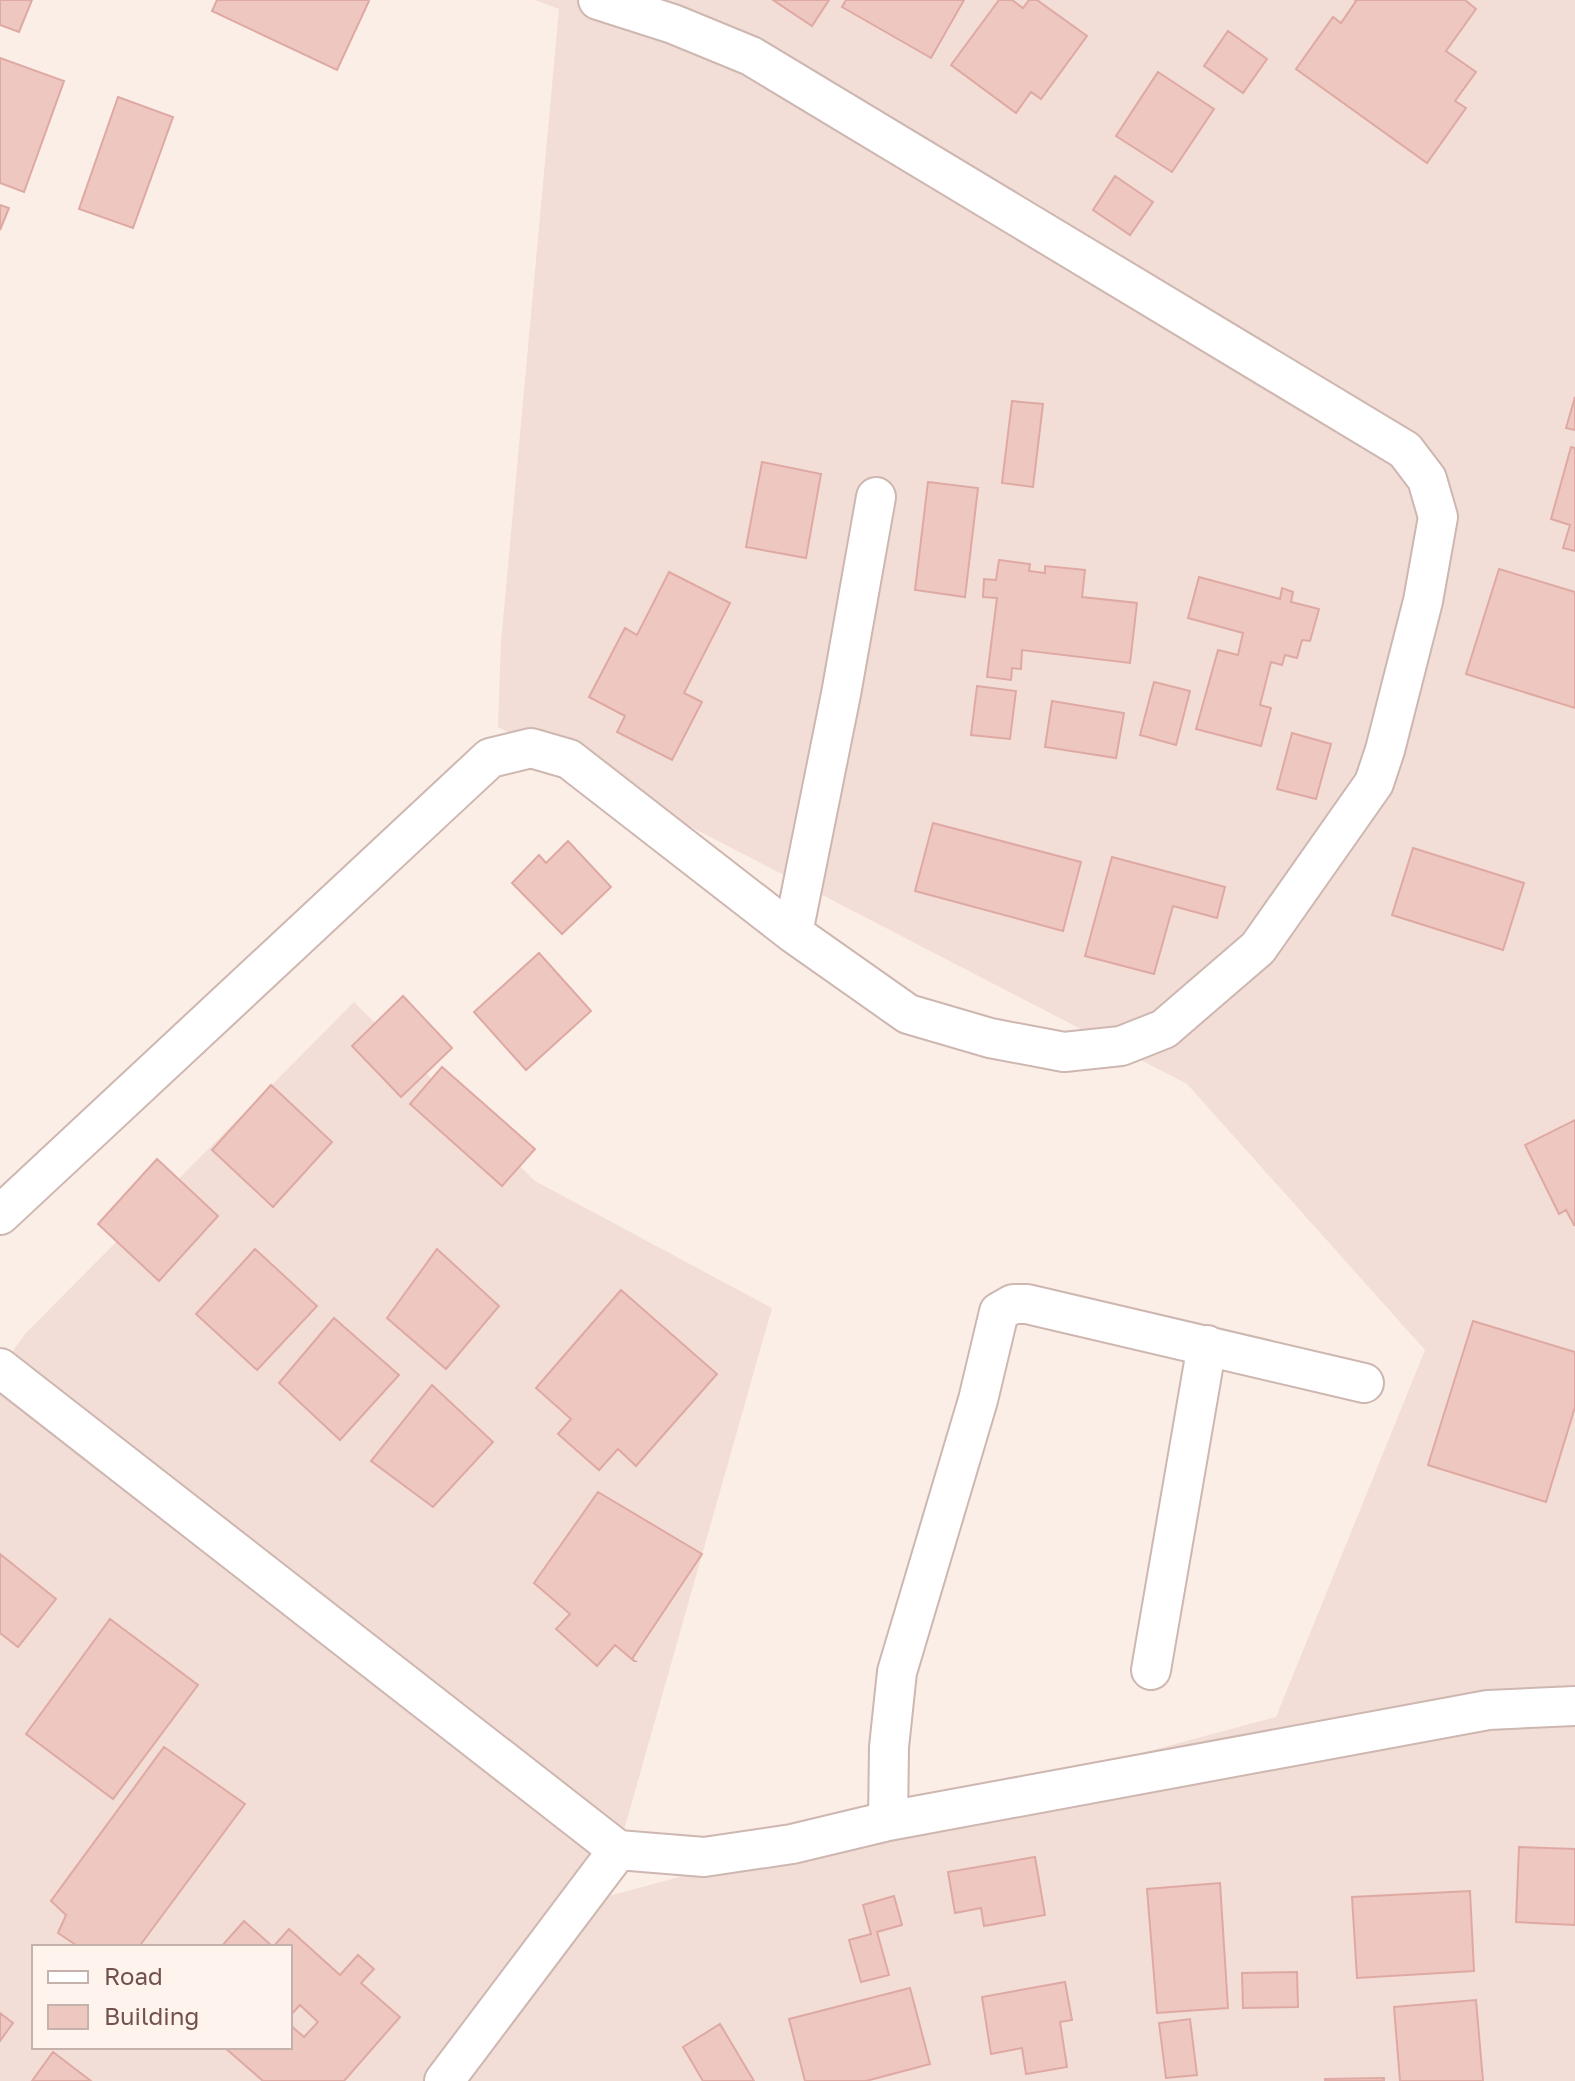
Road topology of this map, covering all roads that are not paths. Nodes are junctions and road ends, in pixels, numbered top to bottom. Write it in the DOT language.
graph roads {
  1 [pos="598,0"];
  2 [pos="876,497"];
  3 [pos="793,933"];
  4 [pos="0,1215"];
  5 [pos="1207,1345"];
  6 [pos="0,1368"];
  7 [pos="1364,1383"];
  8 [pos="1151,1670"];
  9 [pos="1575,1706"];
  10 [pos="888,1821"];
  11 [pos="618,1850"];
  12 [pos="444,2081"];
  1 -- 3 [label="street"];
  2 -- 3 [label="street"];
  3 -- 4 [label="street"];
  5 -- 7 [label="street"];
  5 -- 8 [label="street"];
  5 -- 10 [label="street"];
  6 -- 11 [label="street"];
  9 -- 10 [label="street"];
  10 -- 11 [label="street"];
  11 -- 12 [label="street"];
}
